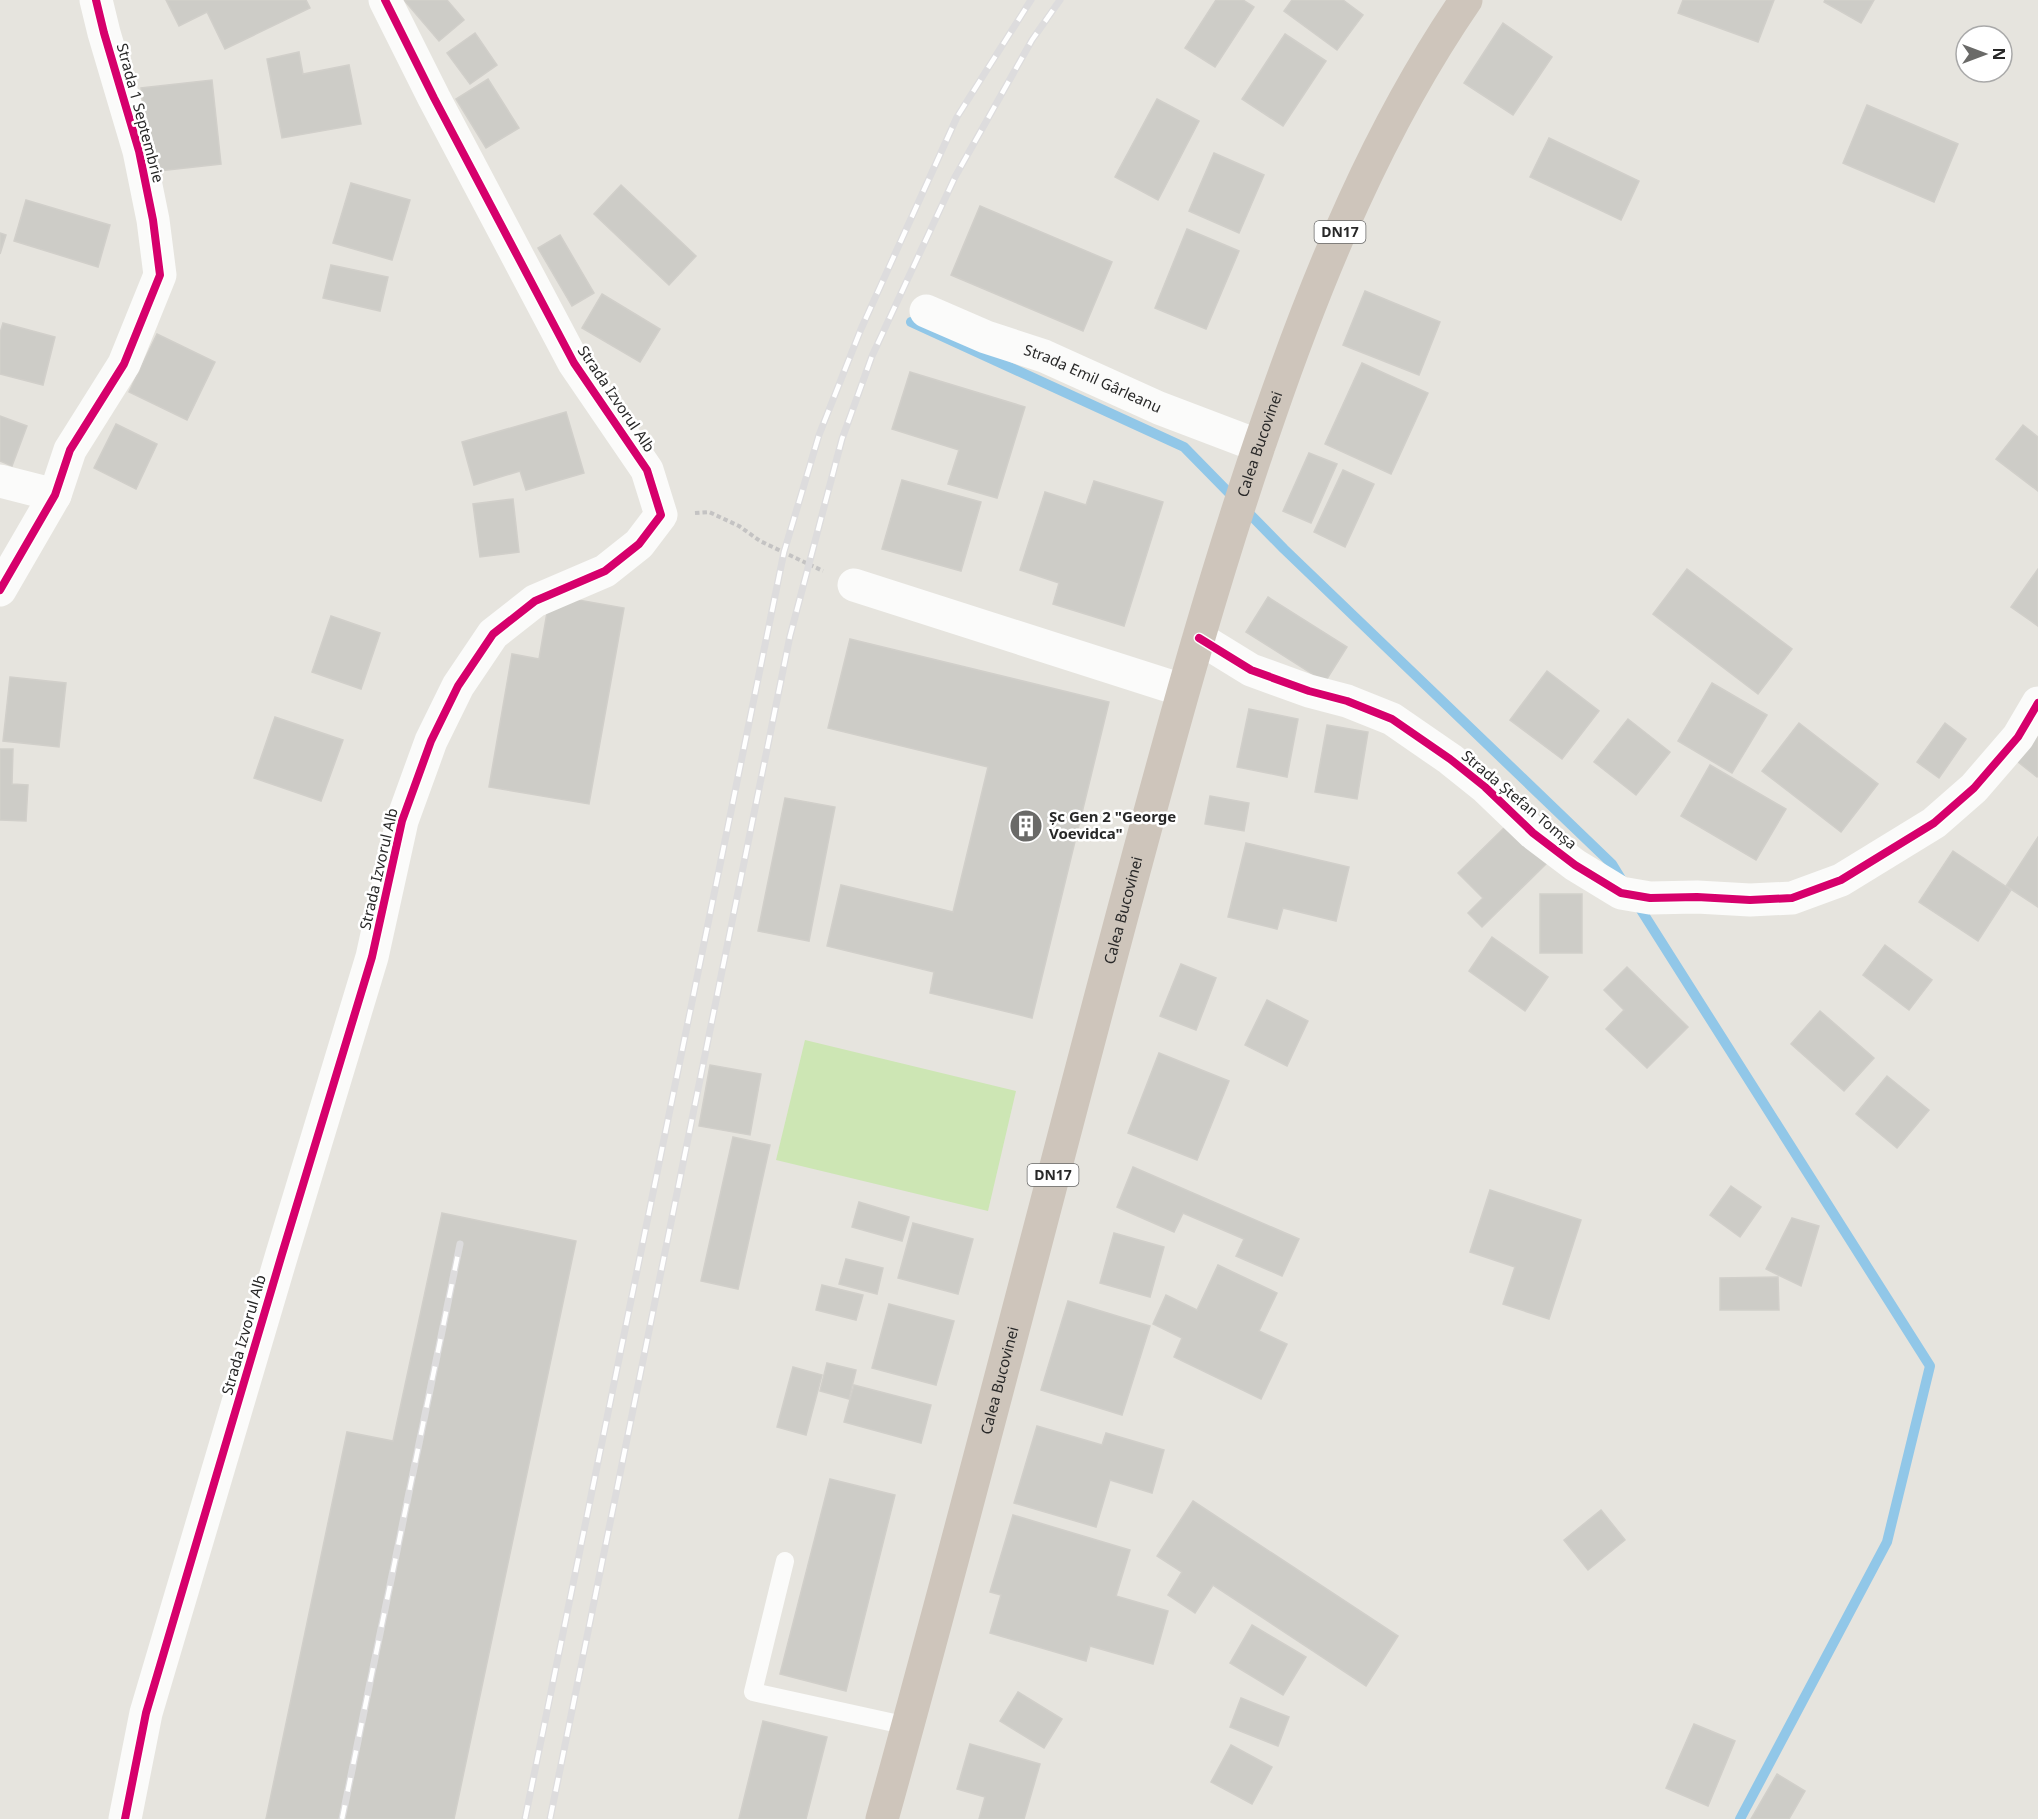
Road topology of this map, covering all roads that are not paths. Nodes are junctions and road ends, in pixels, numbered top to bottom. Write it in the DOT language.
graph roads {
  1 [pos="96,0"];
  2 [pos="385,0"];
  3 [pos="1466,0"];
  4 [pos="926,311"];
  5 [pos="1259,446"];
  6 [pos="0,481"];
  7 [pos="55,495"];
  8 [pos="854,585"];
  9 [pos="0,590"];
  10 [pos="1199,638"];
  11 [pos="1182,690"];
  12 [pos="2038,703"];
  13 [pos="785,1561"];
  14 [pos="908,1726"];
  15 [pos="125,1819"];
  16 [pos="882,1819"];
  1 -- 7 [label="street, Strada 1 Septembrie"];
  2 -- 15 [label="street, Strada Izvorul Alb"];
  3 -- 5 [label="highway, Calea Bucovinei / DN17"];
  4 -- 5 [label="street, Strada Emil Gârleanu"];
  5 -- 10 [label="highway, Calea Bucovinei / DN17"];
  6 -- 7 [label="street"];
  7 -- 9 [label="street, Strada 1 Septembrie"];
  8 -- 11 [label="street"];
  10 -- 11 [label="highway, Calea Bucovinei / DN17"];
  10 -- 12 [label="street, Strada Ștefan Tomșa"];
  11 -- 14 [label="highway, Calea Bucovinei / DN17"];
  13 -- 14 [label="lane"];
  14 -- 16 [label="highway, Calea Bucovinei / DN17"];
}
